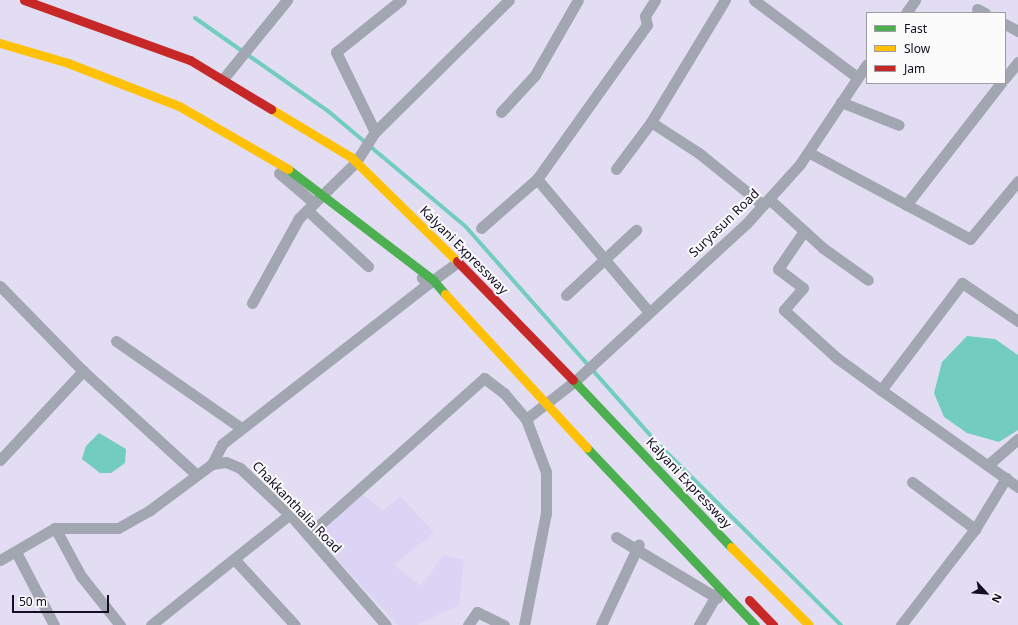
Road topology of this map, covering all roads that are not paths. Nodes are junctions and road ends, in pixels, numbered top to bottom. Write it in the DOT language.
graph roads {
  1 [pos="24,0"];
  2 [pos="287,0"];
  3 [pos="401,0"];
  4 [pos="509,0"];
  5 [pos="578,0"];
  6 [pos="655,0"];
  7 [pos="725,0"];
  8 [pos="754,0"];
  9 [pos="389,4"];
  10 [pos="1006,25"];
  11 [pos="1018,31"];
  12 [pos="0,43"];
  13 [pos="1018,62"];
  14 [pos="866,65"];
  15 [pos="857,77"];
  16 [pos="1006,77"];
  17 [pos="223,79"];
  18 [pos="1000,84"];
  19 [pos="841,102"];
  20 [pos="501,112"];
  21 [pos="651,122"];
  22 [pos="196,124"];
  23 [pos="899,124"];
  24 [pos="375,132"];
  25 [pos="808,152"];
  26 [pos="356,162"];
  27 [pos="616,169"];
  28 [pos="537,179"];
  29 [pos="1018,181"];
  30 [pos="322,194"];
  31 [pos="766,202"];
  32 [pos="906,205"];
  33 [pos="310,207"];
  34 [pos="481,228"];
  35 [pos="636,230"];
  36 [pos="804,231"];
  37 [pos="604,260"];
  38 [pos="458,262"];
  39 [pos="368,266"];
  40 [pos="868,280"];
  41 [pos="431,281"];
  42 [pos="0,286"];
  43 [pos="566,295"];
  44 [pos="252,303"];
  45 [pos="649,312"];
  46 [pos="1018,321"];
  47 [pos="116,341"];
  48 [pos="83,371"];
  49 [pos="575,381"];
  50 [pos="881,390"];
  51 [pos="543,403"];
  52 [pos="526,419"];
  53 [pos="241,428"];
  54 [pos="1018,439"];
  55 [pos="0,460"];
  56 [pos="212,464"];
  57 [pos="989,464"];
  58 [pos="197,475"];
  59 [pos="1006,478"];
  60 [pos="912,482"];
  61 [pos="1018,487"];
  62 [pos="289,515"];
  63 [pos="54,528"];
  64 [pos="974,529"];
  65 [pos="669,530"];
  66 [pos="683,531"];
  67 [pos="308,535"];
  68 [pos="616,537"];
  69 [pos="638,547"];
  70 [pos="16,552"];
  71 [pos="0,560"];
  72 [pos="235,560"];
  73 [pos="742,592"];
  74 [pos="718,593"];
  75 [pos="54,625"];
  76 [pos="120,625"];
  77 [pos="151,625"];
  78 [pos="295,625"];
  79 [pos="386,625"];
  80 [pos="468,625"];
  81 [pos="504,625"];
  82 [pos="524,625"];
  83 [pos="601,625"];
  84 [pos="699,625"];
  85 [pos="755,625"];
  86 [pos="773,625"];
  87 [pos="809,625"];
  88 [pos="901,625"];
  1 -- 17 [label="highway, Kalyani Expressway"];
  2 -- 17 [label="street"];
  3 -- 9 [label="street"];
  4 -- 24 [label="street"];
  5 -- 20 [label="street"];
  6 -- 28 [label="street"];
  7 -- 21 [label="street"];
  8 -- 15 [label="street"];
  9 -- 24 [label="street"];
  10 -- 11 [label="street"];
  12 -- 30 [label="highway"];
  13 -- 16 [label="street"];
  14 -- 15 [label="street, Suryasun Road"];
  15 -- 19 [label="street, Suryasun Road"];
  17 -- 26 [label="highway, Kalyani Expressway"];
  18 -- 32 [label="street"];
  19 -- 23 [label="street"];
  19 -- 25 [label="street, Suryasun Road"];
  21 -- 27 [label="street"];
  21 -- 31 [label="street"];
  22 -- 33 [label="street"];
  24 -- 26 [label="street"];
  25 -- 31 [label="street, Suryasun Road"];
  25 -- 32 [label="street"];
  26 -- 30 [label="street"];
  26 -- 38 [label="highway, Kalyani Expressway"];
  28 -- 34 [label="street"];
  28 -- 37 [label="street"];
  29 -- 32 [label="street"];
  30 -- 33 [label="street"];
  30 -- 41 [label="street"];
  31 -- 36 [label="street"];
  31 -- 45 [label="street, Suryasun Road"];
  33 -- 39 [label="street"];
  33 -- 44 [label="street"];
  35 -- 37 [label="street"];
  36 -- 40 [label="street"];
  36 -- 50 [label="street"];
  37 -- 43 [label="street"];
  37 -- 45 [label="street"];
  38 -- 41 [label="street"];
  38 -- 49 [label="highway, Kalyani Expressway"];
  41 -- 51 [label="highway"];
  41 -- 53 [label="street"];
  42 -- 48 [label="street"];
  45 -- 49 [label="street, Suryasun Road"];
  46 -- 50 [label="street"];
  47 -- 53 [label="street"];
  48 -- 55 [label="street"];
  48 -- 58 [label="street"];
  49 -- 51 [label="street, Suryasun Road"];
  49 -- 87 [label="highway, Kalyani Expressway"];
  50 -- 57 [label="street"];
  51 -- 52 [label="street, Suryasun Road"];
  51 -- 65 [label="highway"];
  52 -- 67 [label="street"];
  52 -- 82 [label="street"];
  53 -- 56 [label="street"];
  54 -- 57 [label="street"];
  56 -- 58 [label="street"];
  56 -- 62 [label="street, Chakkanthalia Road"];
  57 -- 59 [label="street"];
  58 -- 63 [label="street"];
  59 -- 61 [label="street"];
  59 -- 64 [label="street"];
  60 -- 64 [label="street"];
  62 -- 67 [label="street, Chakkanthalia Road"];
  62 -- 72 [label="street"];
  63 -- 70 [label="street"];
  63 -- 76 [label="street"];
  64 -- 88 [label="street"];
  65 -- 66 [label="highway"];
  65 -- 74 [label="highway"];
  67 -- 79 [label="street, Chakkanthalia Road"];
  68 -- 69 [label="street"];
  69 -- 74 [label="street"];
  69 -- 83 [label="street"];
  70 -- 71 [label="street"];
  70 -- 75 [label="street"];
  72 -- 77 [label="street"];
  72 -- 78 [label="street"];
  73 -- 86 [label="highway"];
  74 -- 84 [label="street"];
  74 -- 85 [label="highway"];
  80 -- 81 [label="street"];
}
